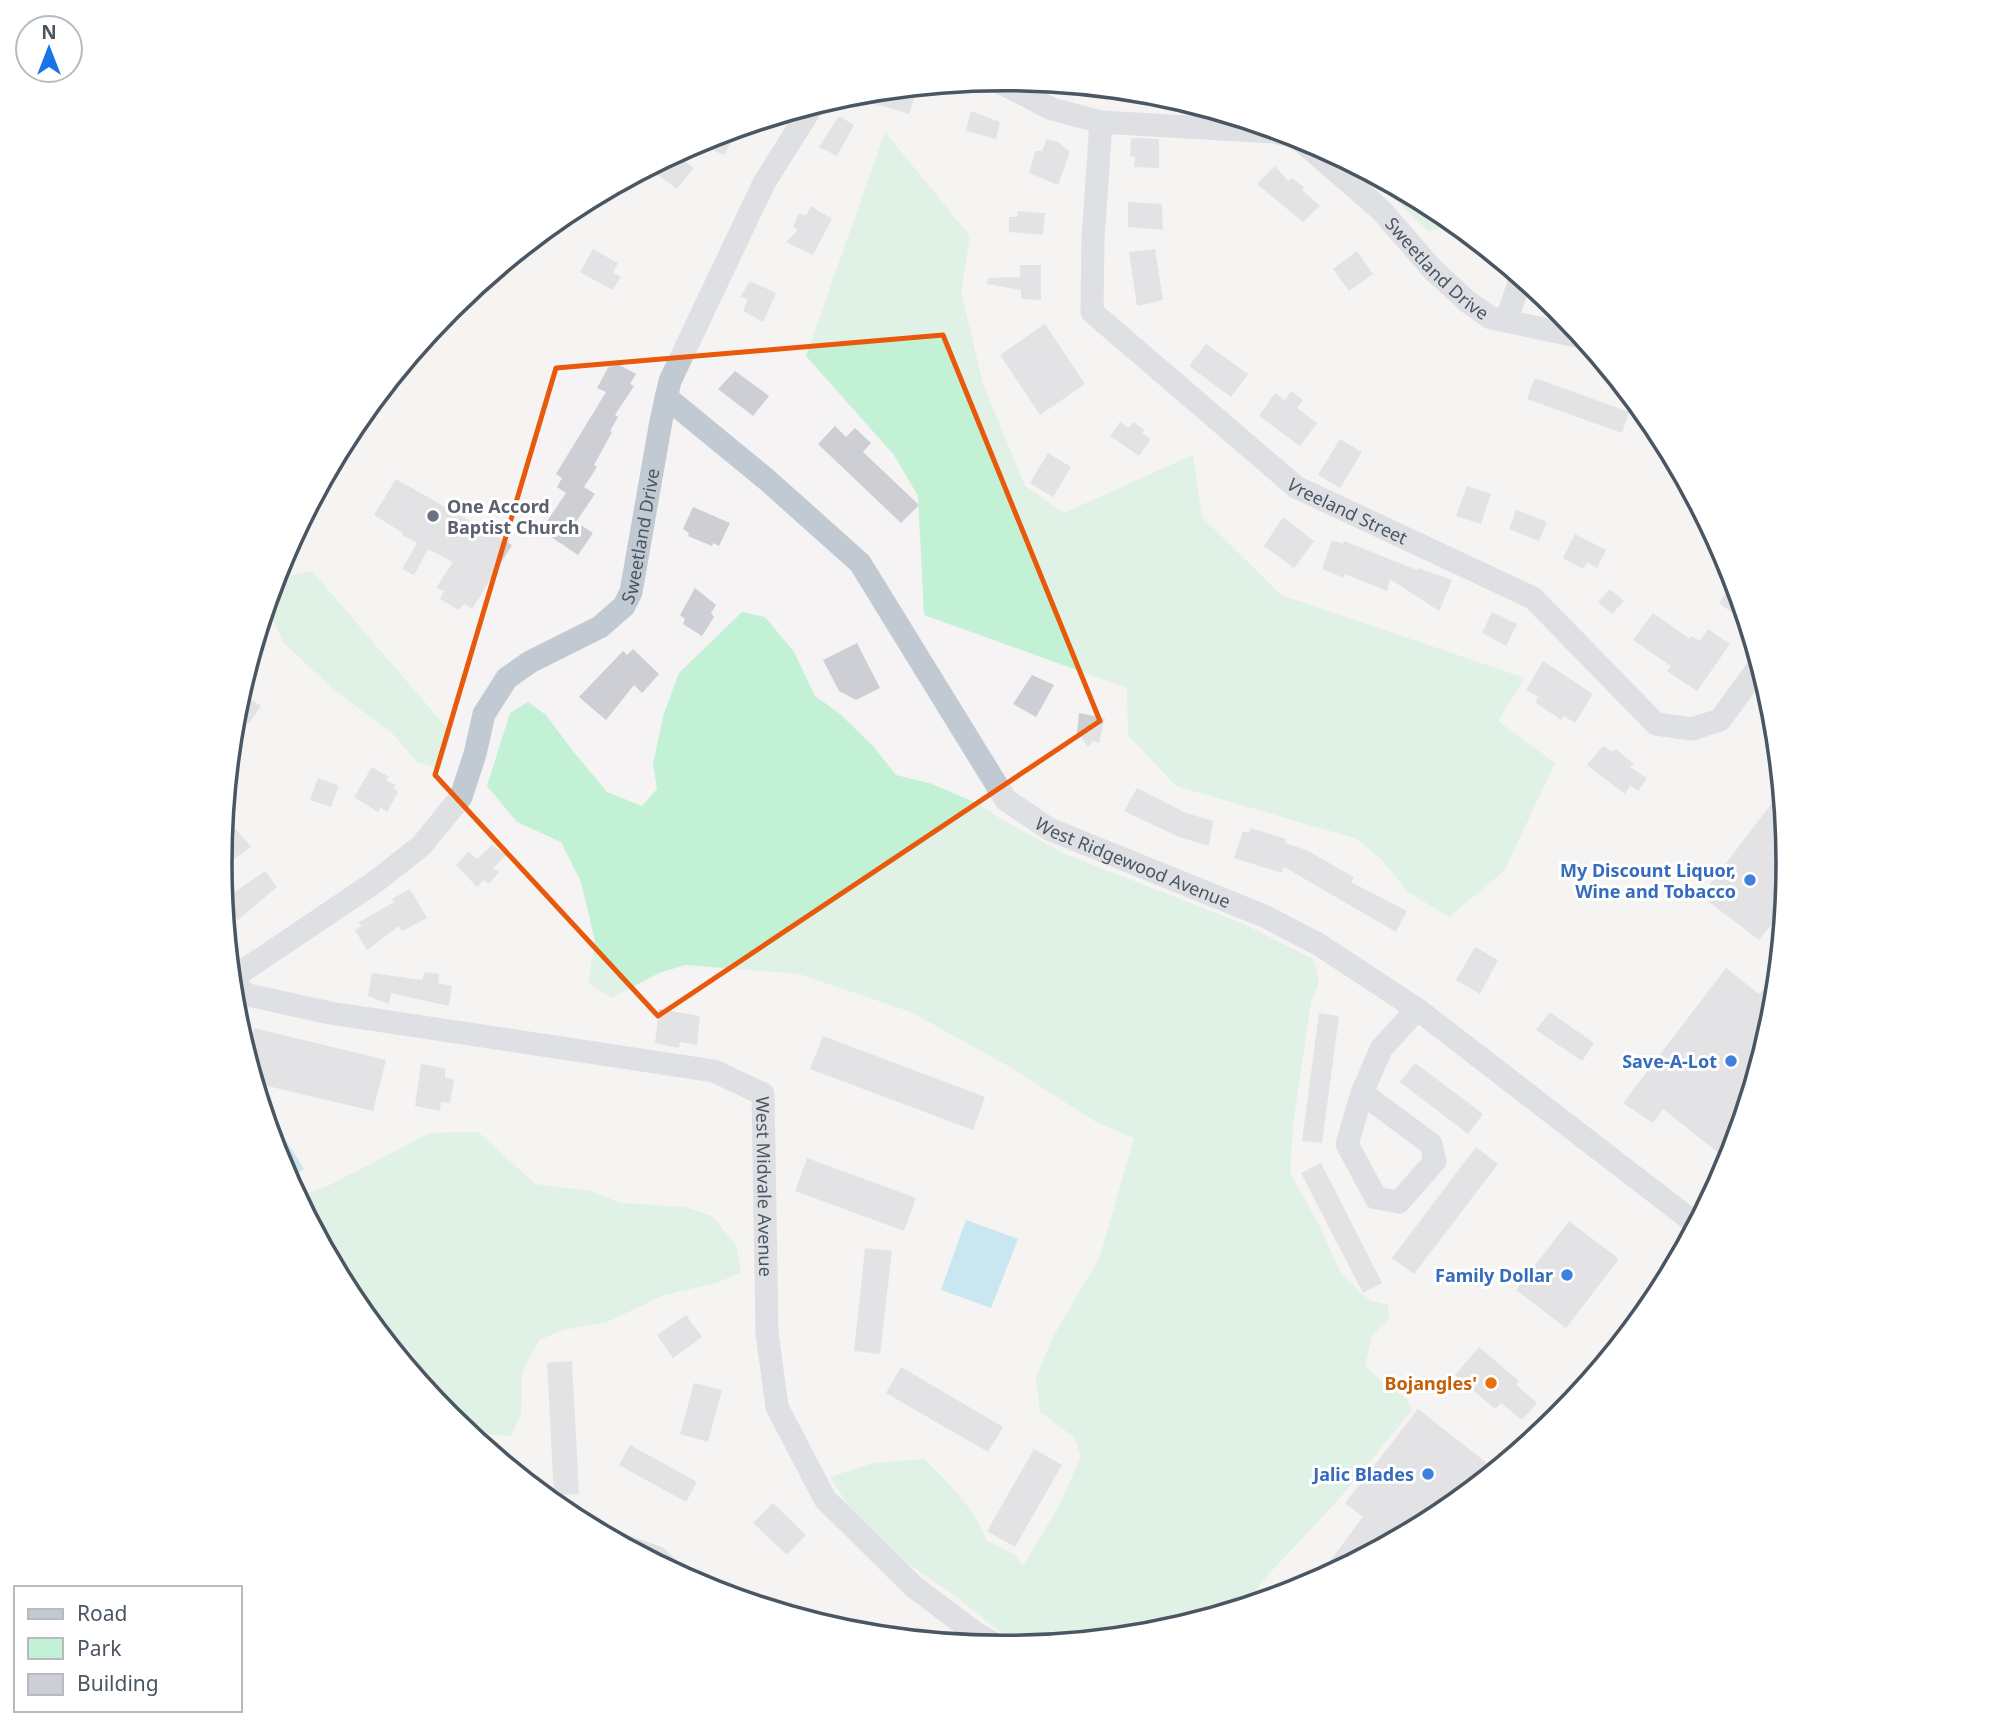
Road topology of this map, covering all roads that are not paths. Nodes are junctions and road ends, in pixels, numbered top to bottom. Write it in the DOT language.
graph roads {
  1 [pos="1018,92"];
  2 [pos="806,116"];
  3 [pos="1101,122"];
  4 [pos="1247,130"];
  5 [pos="1326,162"];
  6 [pos="1518,287"];
  7 [pos="1506,321"];
  8 [pos="1565,333"];
  9 [pos="666,397"];
  10 [pos="1753,674"];
  11 [pos="241,974"];
  12 [pos="243,991"];
  13 [pos="1417,1009"];
  14 [pos="1362,1093"];
  15 [pos="1689,1218"];
  16 [pos="977,1634"];
  1 -- 3 [label="street, Sweetland Drive"];
  2 -- 9 [label="street, Sweetland Drive"];
  3 -- 4 [label="street, Sweetland Drive"];
  3 -- 10 [label="street, Vreeland Street"];
  5 -- 7 [label="street, Sweetland Drive"];
  6 -- 7 [label="street"];
  7 -- 8 [label="street, Sweetland Drive"];
  9 -- 11 [label="street, Sweetland Drive"];
  9 -- 13 [label="street, West Ridgewood Avenue"];
  12 -- 16 [label="street, West Midvale Avenue"];
  13 -- 14 [label="street"];
  13 -- 15 [label="street, West Ridgewood Avenue"];
  14 -- 14 [label="street"];
}
